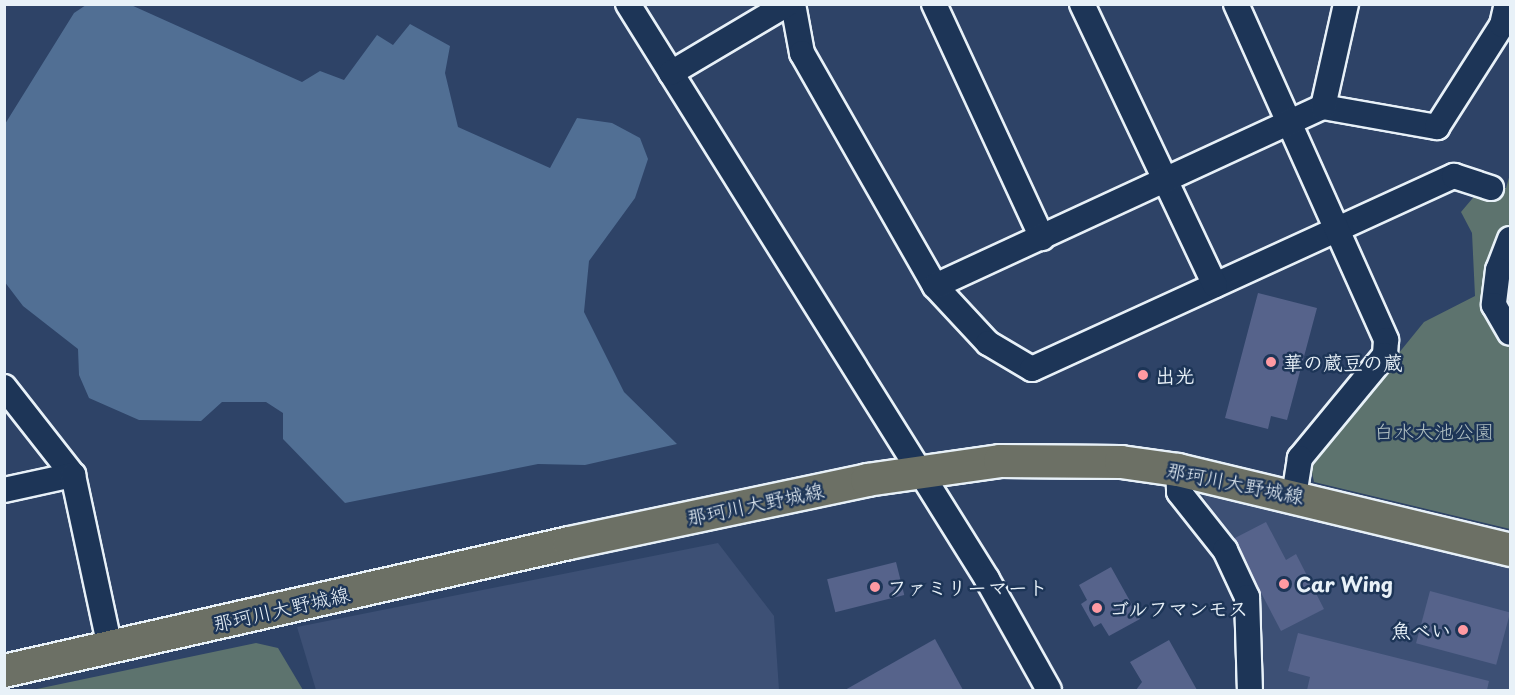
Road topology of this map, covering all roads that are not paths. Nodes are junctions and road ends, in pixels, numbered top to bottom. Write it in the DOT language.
graph roads {
  1 [pos="628,4"];
  2 [pos="787,4"];
  3 [pos="793,4"];
  4 [pos="934,4"];
  5 [pos="1082,4"];
  6 [pos="1236,4"];
  7 [pos="1346,4"];
  8 [pos="1507,4"];
  9 [pos="671,73"];
  10 [pos="1323,107"];
  11 [pos="1292,125"];
  12 [pos="1164,183"];
  13 [pos="1491,188"];
  14 [pos="1337,230"];
  15 [pos="1042,238"];
  16 [pos="1510,239"];
  17 [pos="1215,285"];
  18 [pos="935,286"];
  19 [pos="1510,333"];
  20 [pos="4,387"];
  21 [pos="1178,470"];
  22 [pos="922,473"];
  23 [pos="73,475"];
  24 [pos="4,490"];
  25 [pos="1294,494"];
  26 [pos="1510,550"];
  27 [pos="110,648"];
  28 [pos="4,670"];
  29 [pos="1049,690"];
  30 [pos="1250,690"];
  1 -- 9 [label="street"];
  2 -- 9 [label="street"];
  3 -- 18 [label="street"];
  4 -- 15 [label="street"];
  5 -- 12 [label="street"];
  6 -- 11 [label="street"];
  7 -- 10 [label="street"];
  8 -- 10 [label="street"];
  9 -- 22 [label="street"];
  10 -- 11 [label="street"];
  11 -- 12 [label="street"];
  11 -- 14 [label="street"];
  12 -- 15 [label="street"];
  12 -- 17 [label="street"];
  13 -- 14 [label="street"];
  14 -- 17 [label="street"];
  14 -- 25 [label="street"];
  15 -- 18 [label="street"];
  16 -- 19 [label="street"];
  17 -- 18 [label="street"];
  20 -- 23 [label="street"];
  21 -- 22 [label="main road, 那珂川大野城線"];
  21 -- 25 [label="main road, 那珂川大野城線"];
  21 -- 30 [label="street"];
  22 -- 27 [label="main road, 那珂川大野城線"];
  22 -- 29 [label="street"];
  23 -- 24 [label="street"];
  23 -- 27 [label="street"];
  25 -- 26 [label="main road, 那珂川大野城線"];
  27 -- 28 [label="main road, 那珂川大野城線"];
}
